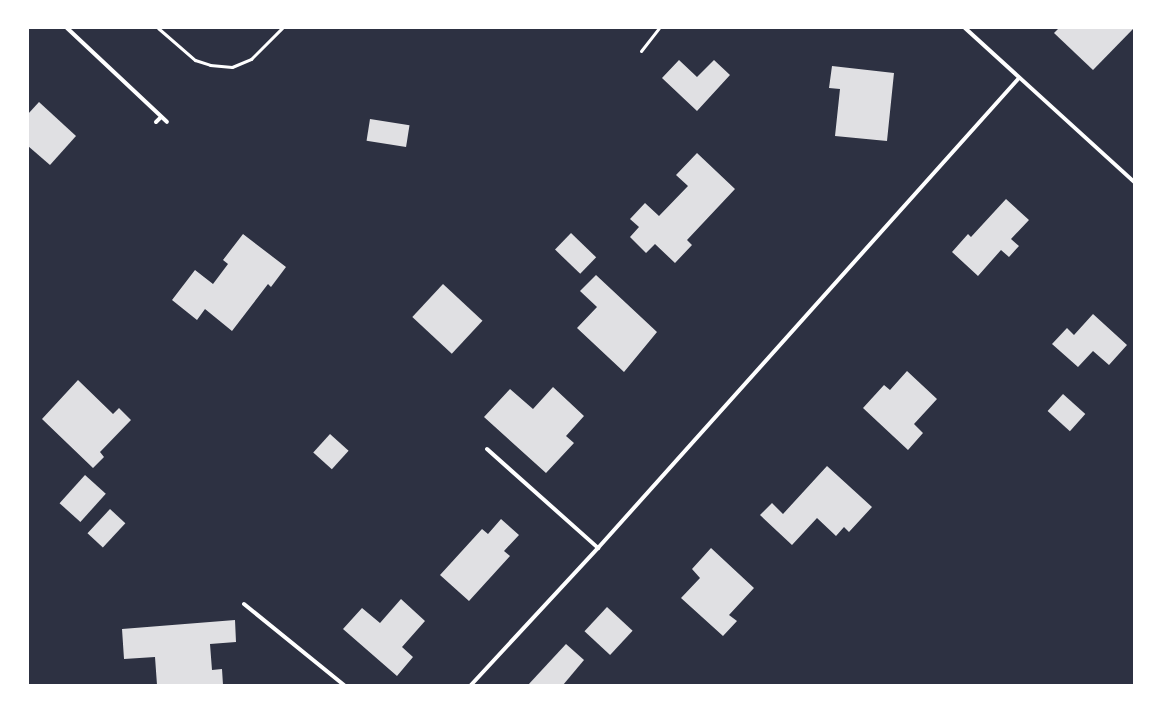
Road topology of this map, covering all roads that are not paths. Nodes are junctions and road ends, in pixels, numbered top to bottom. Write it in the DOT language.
graph roads {
  1 [pos="67,28"];
  2 [pos="158,28"];
  3 [pos="282,28"];
  4 [pos="659,28"];
  5 [pos="965,28"];
  6 [pos="641,51"];
  7 [pos="1019,78"];
  8 [pos="161,117"];
  9 [pos="156,122"];
  10 [pos="167,122"];
  11 [pos="1134,182"];
  12 [pos="487,450"];
  13 [pos="598,548"];
  14 [pos="244,604"];
  15 [pos="344,685"];
  16 [pos="471,685"];
  1 -- 8 [label="street"];
  2 -- 3 [label="lane"];
  4 -- 6 [label="lane"];
  5 -- 7 [label="street"];
  7 -- 11 [label="street"];
  7 -- 13 [label="street"];
  8 -- 9 [label="street"];
  8 -- 10 [label="street"];
  12 -- 13 [label="street"];
  13 -- 16 [label="street"];
  14 -- 15 [label="street"];
}
